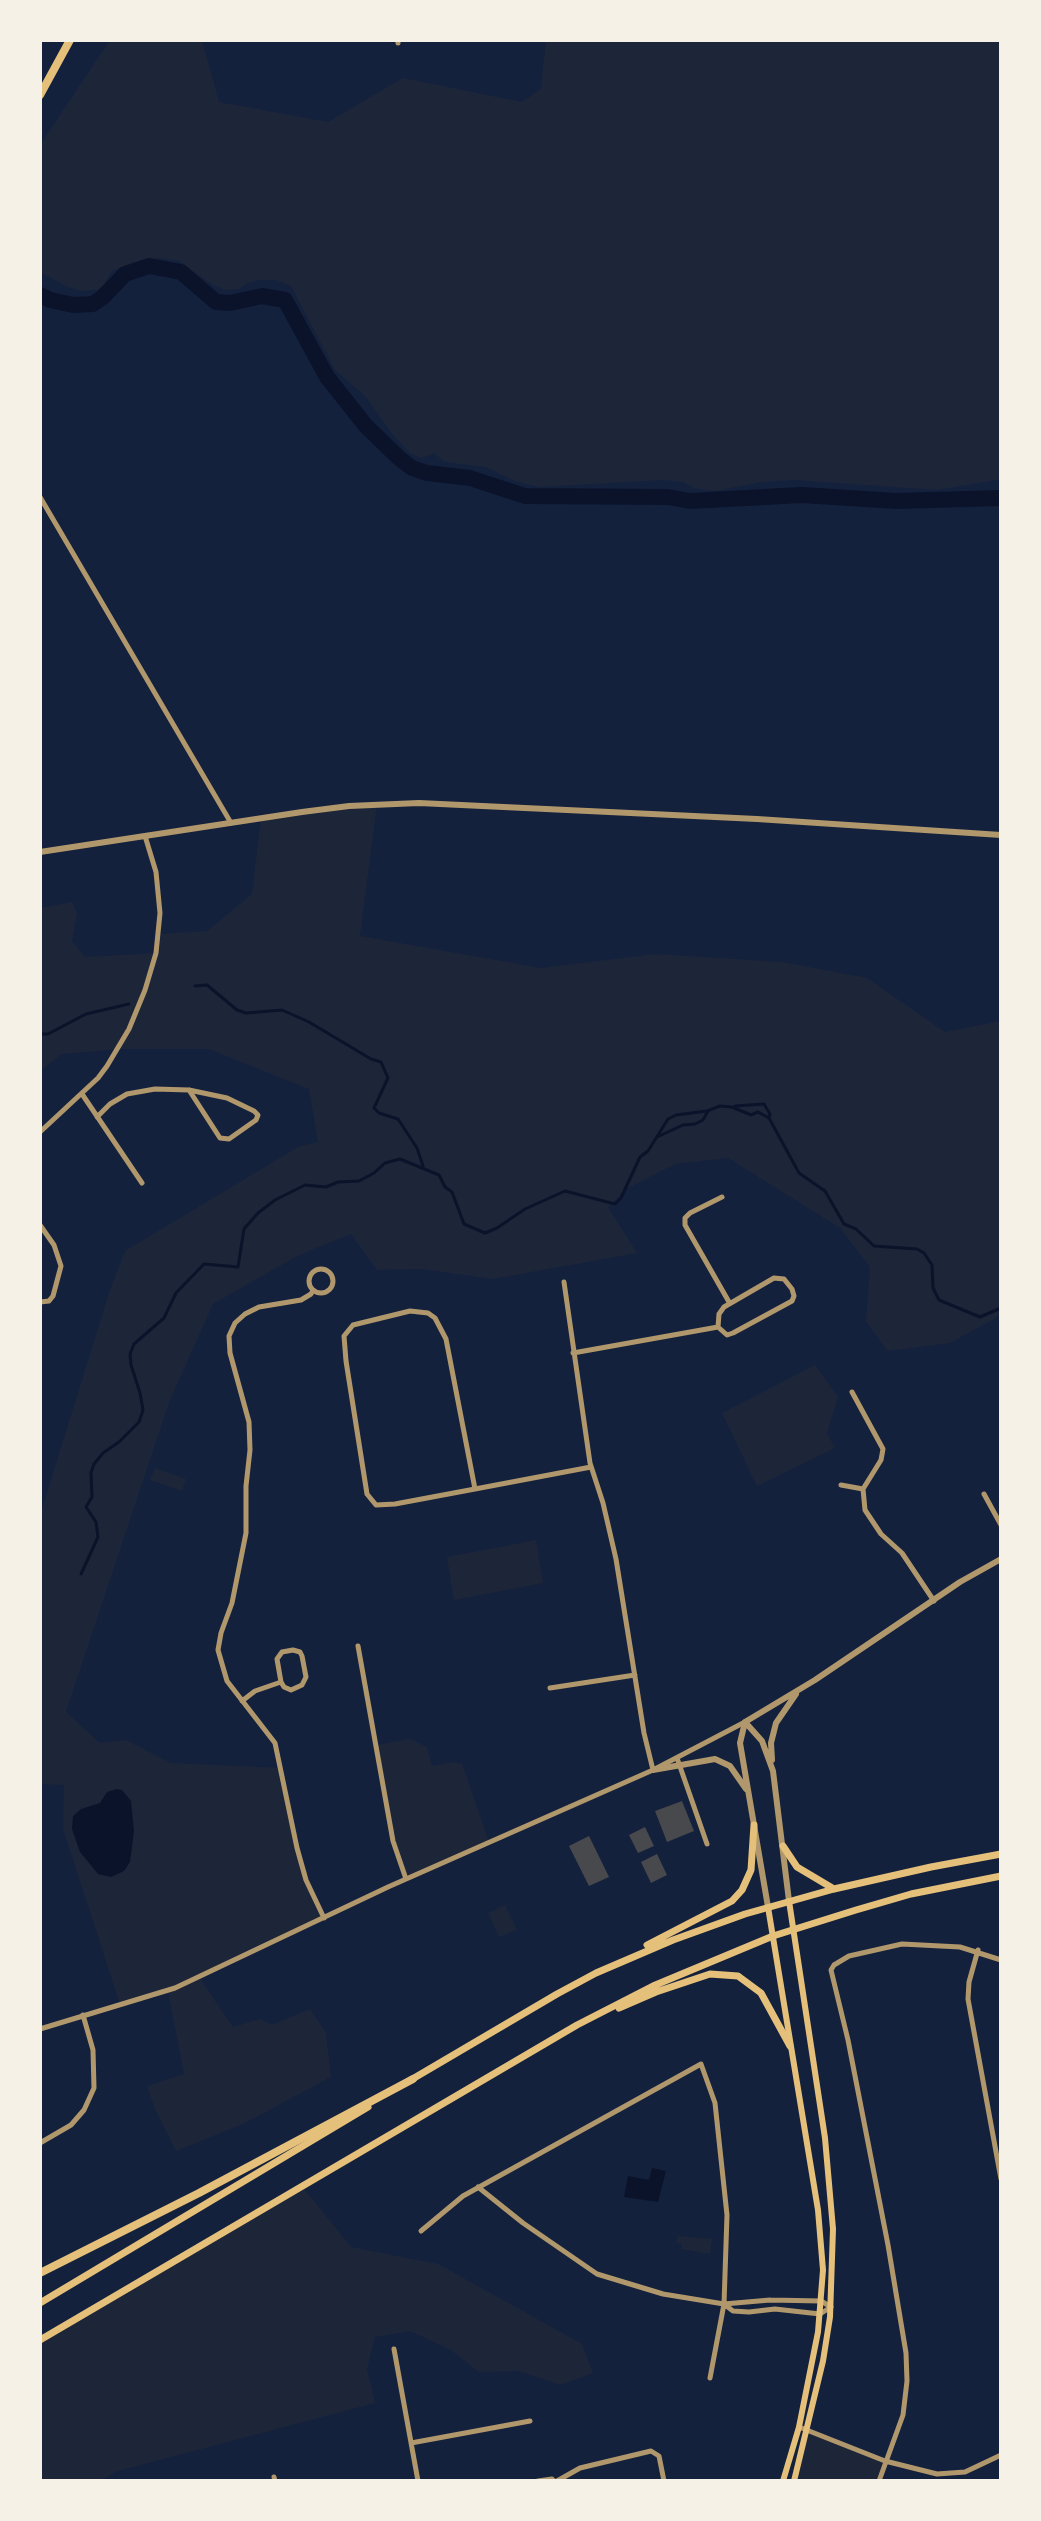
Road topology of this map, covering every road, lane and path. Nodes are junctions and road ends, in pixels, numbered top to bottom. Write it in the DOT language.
graph roads {
  1 [pos="70,40"];
  2 [pos="40,95"];
  3 [pos="40,497"];
  4 [pos="231,823"];
  5 [pos="1001,835"];
  6 [pos="145,836"];
  7 [pos="40,852"];
  8 [pos="189,1090"];
  9 [pos="82,1094"];
  10 [pos="97,1117"];
  11 [pos="40,1132"];
  12 [pos="142,1183"];
  13 [pos="722,1197"];
  14 [pos="40,1225"];
  15 [pos="564,1282"];
  16 [pos="313,1290"];
  17 [pos="40,1302"];
  18 [pos="729,1302"];
  19 [pos="718,1327"];
  20 [pos="573,1353"];
  21 [pos="852,1392"];
  22 [pos="591,1467"];
  23 [pos="841,1485"];
  24 [pos="475,1489"];
  25 [pos="863,1489"];
  26 [pos="984,1494"];
  27 [pos="1001,1525"];
  28 [pos="1001,1559"];
  29 [pos="934,1601"];
  30 [pos="358,1646"];
  31 [pos="635,1675"];
  32 [pos="281,1682"];
  33 [pos="550,1688"];
  34 [pos="801,1689"];
  35 [pos="242,1701"];
  36 [pos="745,1722"];
  37 [pos="678,1761"];
  38 [pos="653,1770"];
  39 [pos="773,1771"];
  40 [pos="750,1799"];
  41 [pos="754,1825"];
  42 [pos="707,1844"];
  43 [pos="783,1846"];
  44 [pos="1001,1854"];
  45 [pos="1001,1876"];
  46 [pos="406,1879"];
  47 [pos="834,1889"];
  48 [pos="789,1901"];
  49 [pos="768,1907"];
  50 [pos="324,1918"];
  51 [pos="794,1930"];
  52 [pos="773,1936"];
  53 [pos="978,1950"];
  54 [pos="1001,1960"];
  55 [pos="596,1973"];
  56 [pos="83,2015"];
  57 [pos="577,2025"];
  58 [pos="40,2029"];
  59 [pos="790,2046"];
  60 [pos="413,2079"];
  61 [pos="40,2143"];
  62 [pos="1001,2179"];
  63 [pos="478,2187"];
  64 [pos="421,2231"];
  65 [pos="40,2273"];
  66 [pos="821,2301"];
  67 [pos="40,2303"];
  68 [pos="724,2304"];
  69 [pos="831,2307"];
  70 [pos="820,2314"];
  71 [pos="40,2340"];
  72 [pos="394,2349"];
  73 [pos="710,2378"];
  74 [pos="530,2421"];
  75 [pos="799,2427"];
  76 [pos="808,2431"];
  77 [pos="411,2443"];
  78 [pos="1001,2455"];
  79 [pos="885,2461"];
  80 [pos="418,2481"];
  81 [pos="538,2481"];
  82 [pos="556,2481"];
  83 [pos="664,2481"];
  84 [pos="783,2481"];
  85 [pos="794,2481"];
  86 [pos="879,2481"];
  1 -- 2 [label="highway"];
  3 -- 4 [label="street"];
  4 -- 5 [label="street"];
  4 -- 6 [label="street"];
  6 -- 7 [label="street"];
  6 -- 9 [label="street"];
  8 -- 8 [label="street"];
  8 -- 10 [label="street"];
  9 -- 10 [label="street"];
  9 -- 11 [label="street"];
  10 -- 12 [label="street"];
  13 -- 18 [label="street"];
  14 -- 17 [label="street"];
  15 -- 20 [label="street"];
  16 -- 16 [label="street"];
  16 -- 35 [label="street"];
  18 -- 19 [label="street"];
  18 -- 19 [label="street"];
  19 -- 20 [label="street"];
  20 -- 22 [label="street"];
  21 -- 25 [label="street"];
  22 -- 24 [label="street"];
  22 -- 31 [label="street"];
  23 -- 25 [label="street"];
  24 -- 24 [label="street"];
  25 -- 29 [label="street"];
  26 -- 27 [label="street"];
  28 -- 29 [label="street"];
  29 -- 34 [label="street"];
  30 -- 46 [label="street"];
  31 -- 33 [label="street"];
  31 -- 38 [label="street"];
  32 -- 32 [label="street"];
  32 -- 35 [label="street"];
  34 -- 36 [label="street"];
  34 -- 39 [label="street"];
  35 -- 50 [label="street"];
  36 -- 37 [label="street"];
  36 -- 39 [label="street"];
  36 -- 40 [label="street"];
  37 -- 38 [label="street"];
  37 -- 40 [label="street"];
  37 -- 42 [label="street"];
  38 -- 46 [label="street"];
  39 -- 43 [label="street"];
  40 -- 41 [label="street"];
  41 -- 49 [label="street"];
  41 -- 55 [label="main road"];
  43 -- 47 [label="main road"];
  43 -- 48 [label="street"];
  44 -- 47 [label="main road"];
  45 -- 51 [label="main road"];
  46 -- 50 [label="street"];
  47 -- 48 [label="main road"];
  48 -- 49 [label="main road"];
  48 -- 51 [label="main road"];
  49 -- 52 [label="main road"];
  49 -- 55 [label="main road"];
  50 -- 56 [label="street"];
  51 -- 52 [label="main road"];
  51 -- 69 [label="main road"];
  52 -- 57 [label="main road"];
  52 -- 59 [label="main road"];
  53 -- 54 [label="street"];
  53 -- 62 [label="street"];
  53 -- 79 [label="street"];
  55 -- 60 [label="main road"];
  56 -- 58 [label="street"];
  56 -- 61 [label="street"];
  57 -- 59 [label="main road"];
  57 -- 71 [label="main road"];
  59 -- 66 [label="main road"];
  60 -- 65 [label="highway"];
  60 -- 67 [label="main road"];
  63 -- 64 [label="street"];
  63 -- 68 [label="street"];
  63 -- 68 [label="street"];
  66 -- 68 [label="street"];
  66 -- 69 [label="street"];
  66 -- 70 [label="main road"];
  68 -- 70 [label="street"];
  68 -- 73 [label="street"];
  69 -- 70 [label="street"];
  69 -- 76 [label="main road"];
  70 -- 75 [label="main road"];
  72 -- 77 [label="street"];
  74 -- 77 [label="street"];
  75 -- 76 [label="street"];
  75 -- 84 [label="main road"];
  76 -- 79 [label="street"];
  76 -- 85 [label="main road"];
  77 -- 80 [label="street"];
  78 -- 79 [label="street"];
  79 -- 86 [label="street"];
  81 -- 82 [label="street"];
  82 -- 83 [label="street"];
}
